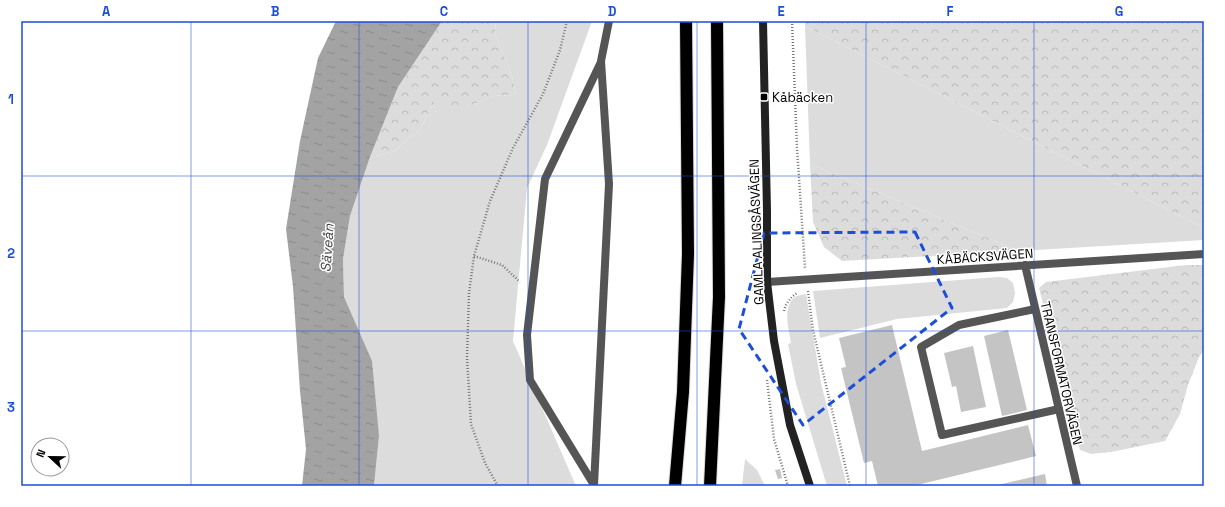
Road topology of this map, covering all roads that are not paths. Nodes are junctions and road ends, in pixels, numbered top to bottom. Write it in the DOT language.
graph roads {
  1 [pos="608,21"];
  2 [pos="686,21"];
  3 [pos="717,21"];
  4 [pos="763,21"];
  5 [pos="601,61"];
  6 [pos="1204,254"];
  7 [pos="1025,265"];
  8 [pos="767,282"];
  9 [pos="1035,309"];
  10 [pos="1059,409"];
  11 [pos="594,485"];
  12 [pos="674,486"];
  13 [pos="710,486"];
  14 [pos="810,486"];
  15 [pos="1077,486"];
  1 -- 5 [label="street"];
  2 -- 12 [label="highway"];
  3 -- 13 [label="highway"];
  4 -- 8 [label="street, GAMLA ALINGSÅSVÄGEN"];
  5 -- 11 [label="street"];
  5 -- 11 [label="street"];
  6 -- 7 [label="street, KÅBÄCKSVÄGEN"];
  7 -- 8 [label="street, KÅBÄCKSVÄGEN"];
  7 -- 9 [label="street, TRANSFORMATORVÄGEN"];
  8 -- 14 [label="street, GAMLA ALINGSÅSVÄGEN"];
  9 -- 10 [label="street, TRANSFORMATORVÄGEN"];
  9 -- 10 [label="street"];
  10 -- 15 [label="street, TRANSFORMATORVÄGEN"];
}
